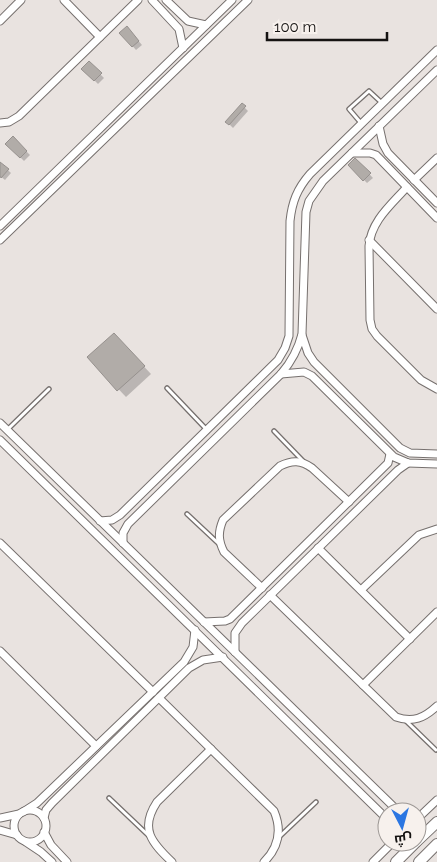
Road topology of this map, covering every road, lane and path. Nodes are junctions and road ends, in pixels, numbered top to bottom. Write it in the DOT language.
graph roads {
  1 [pos="21,0"];
  2 [pos="64,0"];
  3 [pos="138,0"];
  4 [pos="152,0"];
  5 [pos="166,0"];
  6 [pos="232,0"];
  7 [pos="248,0"];
  8 [pos="184,17"];
  9 [pos="0,21"];
  10 [pos="176,25"];
  11 [pos="206,26"];
  12 [pos="100,37"];
  13 [pos="183,48"];
  14 [pos="437,50"];
  15 [pos="437,70"];
  16 [pos="382,103"];
  17 [pos="362,123"];
  18 [pos="0,124"];
  19 [pos="379,126"];
  20 [pos="100,129"];
  21 [pos="108,136"];
  22 [pos="352,153"];
  23 [pos="437,158"];
  24 [pos="414,180"];
  25 [pos="407,187"];
  26 [pos="437,203"];
  27 [pos="437,218"];
  28 [pos="3,219"];
  29 [pos="0,226"];
  30 [pos="0,240"];
  31 [pos="369,240"];
  32 [pos="290,274"];
  33 [pos="303,274"];
  34 [pos="437,309"];
  35 [pos="302,334"];
  36 [pos="281,374"];
  37 [pos="167,388"];
  38 [pos="49,389"];
  39 [pos="437,389"];
  40 [pos="0,423"];
  41 [pos="8,430"];
  42 [pos="207,430"];
  43 [pos="274,432"];
  44 [pos="0,440"];
  45 [pos="390,454"];
  46 [pos="437,454"];
  47 [pos="305,463"];
  48 [pos="408,463"];
  49 [pos="437,464"];
  50 [pos="349,502"];
  51 [pos="188,514"];
  52 [pos="100,521"];
  53 [pos="437,529"];
  54 [pos="0,543"];
  55 [pos="123,543"];
  56 [pos="220,544"];
  57 [pos="318,548"];
  58 [pos="154,574"];
  59 [pos="146,582"];
  60 [pos="262,588"];
  61 [pos="361,590"];
  62 [pos="270,595"];
  63 [pos="437,612"];
  64 [pos="234,615"];
  65 [pos="204,622"];
  66 [pos="242,623"];
  67 [pos="195,630"];
  68 [pos="410,639"];
  69 [pos="0,651"];
  70 [pos="235,652"];
  71 [pos="223,658"];
  72 [pos="187,665"];
  73 [pos="363,685"];
  74 [pos="153,692"];
  75 [pos="159,698"];
  76 [pos="437,706"];
  77 [pos="405,720"];
  78 [pos="96,746"];
  79 [pos="212,750"];
  80 [pos="436,750"];
  81 [pos="51,790"];
  82 [pos="58,796"];
  83 [pos="109,798"];
  84 [pos="437,800"];
  85 [pos="316,802"];
  86 [pos="378,802"];
  87 [pos="379,802"];
  88 [pos="427,810"];
  89 [pos="21,813"];
  90 [pos="0,818"];
  91 [pos="44,818"];
  92 [pos="437,822"];
  93 [pos="0,830"];
  94 [pos="44,832"];
  95 [pos="427,832"];
  96 [pos="16,835"];
  97 [pos="150,837"];
  98 [pos="278,838"];
  99 [pos="26,842"];
  100 [pos="437,844"];
  101 [pos="382,852"];
  102 [pos="406,852"];
  103 [pos="60,854"];
  104 [pos="52,862"];
  105 [pos="67,862"];
  106 [pos="172,862"];
  107 [pos="264,862"];
  108 [pos="372,862"];
  109 [pos="396,862"];
  110 [pos="419,862"];
  1 -- 9 [label="street"];
  2 -- 12 [label="street"];
  3 -- 12 [label="street"];
  4 -- 10 [label="street"];
  5 -- 8 [label="street"];
  6 -- 11 [label="street"];
  7 -- 21 [label="street"];
  8 -- 10 [label="street"];
  8 -- 11 [label="street"];
  10 -- 13 [label="street"];
  11 -- 13 [label="street"];
  12 -- 18 [label="street"];
  13 -- 20 [label="street"];
  14 -- 16 [label="street"];
  15 -- 19 [label="street"];
  16 -- 17 [label="street"];
  16 -- 17 [label="lane"];
  17 -- 32 [label="street"];
  19 -- 22 [label="street"];
  19 -- 24 [label="street"];
  20 -- 21 [label="street"];
  20 -- 28 [label="street"];
  21 -- 30 [label="street"];
  22 -- 25 [label="street"];
  22 -- 33 [label="street"];
  23 -- 24 [label="street"];
  24 -- 26 [label="street"];
  25 -- 27 [label="street"];
  25 -- 31 [label="street"];
  28 -- 29 [label="street"];
  31 -- 34 [label="street"];
  31 -- 39 [label="street"];
  32 -- 33 [label="street"];
  32 -- 42 [label="street"];
  33 -- 35 [label="street"];
  35 -- 36 [label="street"];
  35 -- 46 [label="street"];
  36 -- 45 [label="street"];
  36 -- 55 [label="street"];
  37 -- 42 [label="lane"];
  38 -- 41 [label="lane"];
  40 -- 41 [label="street"];
  41 -- 52 [label="street"];
  42 -- 52 [label="street"];
  43 -- 47 [label="lane"];
  44 -- 59 [label="street"];
  45 -- 48 [label="street"];
  45 -- 50 [label="street"];
  47 -- 50 [label="street"];
  47 -- 56 [label="street"];
  48 -- 49 [label="street"];
  48 -- 57 [label="street"];
  50 -- 60 [label="street"];
  51 -- 56 [label="lane"];
  52 -- 55 [label="street"];
  53 -- 61 [label="street"];
  54 -- 74 [label="street"];
  55 -- 58 [label="street"];
  56 -- 60 [label="street"];
  57 -- 61 [label="street"];
  57 -- 62 [label="street"];
  58 -- 59 [label="street"];
  58 -- 65 [label="street"];
  59 -- 67 [label="street"];
  60 -- 64 [label="street"];
  61 -- 68 [label="street"];
  62 -- 66 [label="street"];
  62 -- 73 [label="street"];
  63 -- 68 [label="street"];
  64 -- 65 [label="street"];
  64 -- 66 [label="street"];
  65 -- 70 [label="street"];
  66 -- 70 [label="street"];
  67 -- 71 [label="street"];
  67 -- 72 [label="street"];
  68 -- 73 [label="street"];
  69 -- 78 [label="street"];
  70 -- 87 [label="street"];
  71 -- 72 [label="street"];
  71 -- 86 [label="street"];
  72 -- 74 [label="street"];
  72 -- 75 [label="street"];
  73 -- 77 [label="street"];
  74 -- 78 [label="street"];
  75 -- 79 [label="street"];
  75 -- 82 [label="street"];
  76 -- 77 [label="street"];
  77 -- 80 [label="lane"];
  78 -- 81 [label="street"];
  79 -- 97 [label="street"];
  79 -- 98 [label="street"];
  81 -- 82 [label="street"];
  81 -- 89 [label="street"];
  82 -- 91 [label="street"];
  83 -- 97 [label="lane"];
  84 -- 88 [label="street"];
  85 -- 98 [label="lane"];
  89 -- 90 [label="street"];
  89 -- 91 [label="street"];
  89 -- 96 [label="street"];
  91 -- 94 [label="street"];
  92 -- 95 [label="street"];
  93 -- 96 [label="street"];
  94 -- 99 [label="street"];
  94 -- 103 [label="street"];
  96 -- 99 [label="street"];
  97 -- 106 [label="street"];
  98 -- 107 [label="street"];
  99 -- 104 [label="street"];
  100 -- 110 [label="street"];
  101 -- 108 [label="street"];
  102 -- 109 [label="street"];
  103 -- 104 [label="street"];
  103 -- 105 [label="street"];
}
